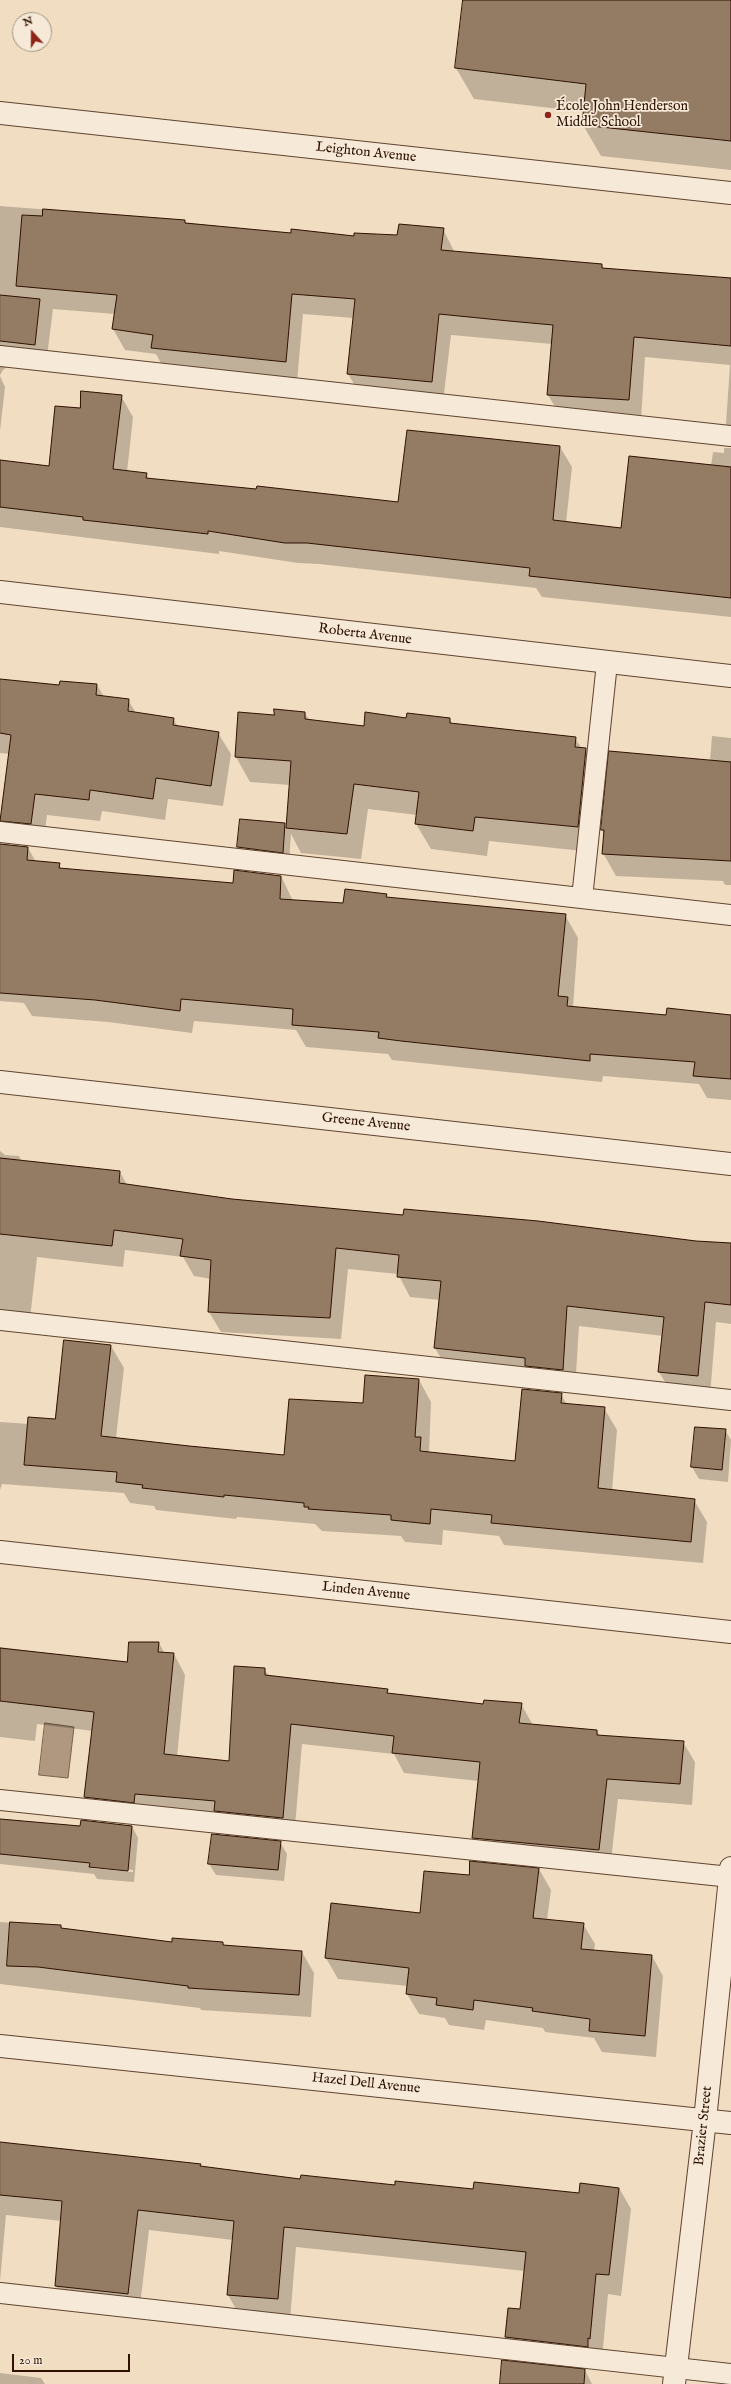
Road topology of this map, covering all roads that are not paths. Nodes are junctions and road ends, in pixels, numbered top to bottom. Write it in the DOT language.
graph roads {
  1 [pos="0,113"];
  2 [pos="731,193"];
  3 [pos="0,356"];
  4 [pos="731,436"];
  5 [pos="0,592"];
  6 [pos="607,663"];
  7 [pos="731,676"];
  8 [pos="0,832"];
  9 [pos="582,898"];
  10 [pos="731,915"];
  11 [pos="0,1082"];
  12 [pos="731,1164"];
  13 [pos="0,1320"];
  14 [pos="731,1400"];
  15 [pos="0,1552"];
  16 [pos="731,1632"];
  17 [pos="0,1800"];
  18 [pos="731,1874"];
  19 [pos="0,2046"];
  20 [pos="705,2120"];
  21 [pos="731,2123"];
  22 [pos="0,2293"];
  23 [pos="731,2374"];
  24 [pos="675,2376"];
  1 -- 2 [label="street, Leighton Avenue"];
  3 -- 4 [label="lane"];
  5 -- 6 [label="street, Roberta Avenue"];
  6 -- 7 [label="street, Roberta Avenue"];
  6 -- 9 [label="lane"];
  8 -- 9 [label="lane"];
  9 -- 10 [label="lane"];
  11 -- 12 [label="street, Greene Avenue"];
  13 -- 14 [label="lane"];
  15 -- 16 [label="street, Linden Avenue"];
  17 -- 18 [label="lane"];
  18 -- 20 [label="street, Brazier Street"];
  19 -- 20 [label="street, Hazel Dell Avenue"];
  20 -- 21 [label="street, Hazel Dell Avenue"];
  20 -- 24 [label="street, Brazier Street"];
  22 -- 24 [label="lane"];
  23 -- 24 [label="lane"];
}
